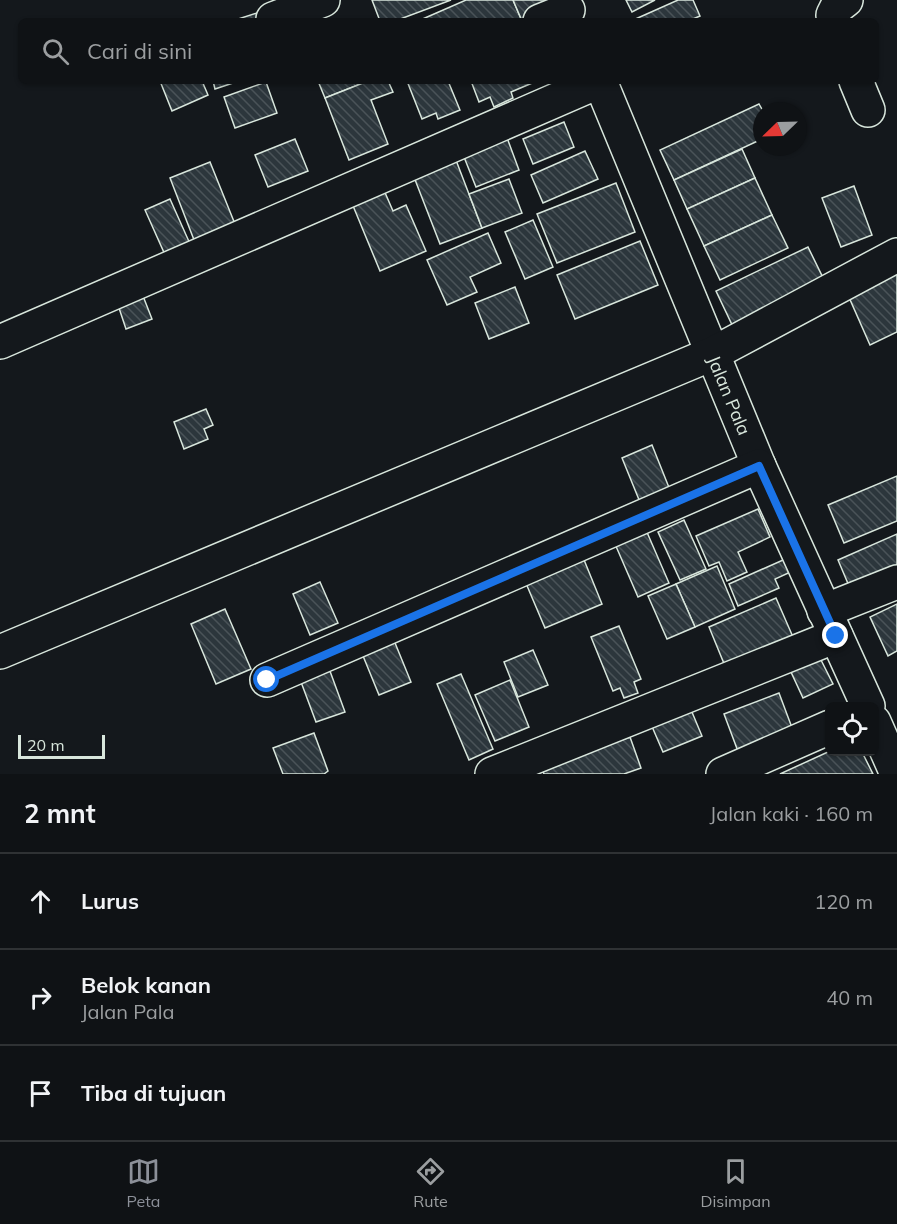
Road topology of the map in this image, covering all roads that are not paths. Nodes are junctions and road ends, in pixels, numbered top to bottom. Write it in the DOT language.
graph roads {
  1 [pos="322,0"];
  2 [pos="846,0"];
  3 [pos="276,18"];
  4 [pos="834,18"];
  5 [pos="593,84"];
  6 [pos="601,84"];
  7 [pos="897,255"];
  8 [pos="0,342"];
  9 [pos="714,353"];
  10 [pos="759,466"];
  11 [pos="897,582"];
  12 [pos="830,623"];
  13 [pos="0,652"];
  14 [pos="267,680"];
  15 [pos="866,702"];
  16 [pos="825,729"];
  17 [pos="879,733"];
  18 [pos="492,774"];
  19 [pos="723,774"];
  20 [pos="897,774"];
  1 -- 3 [label="street"];
  2 -- 4 [label="street"];
  5 -- 8 [label="street"];
  6 -- 9 [label="street, Jalan Pala"];
  7 -- 9 [label="street"];
  9 -- 10 [label="street, Jalan Pala"];
  9 -- 13 [label="street"];
  10 -- 12 [label="street, Jalan Pala"];
  10 -- 14 [label="street"];
  11 -- 12 [label="street"];
  12 -- 15 [label="street, Jalan Pala"];
  12 -- 18 [label="street"];
  16 -- 19 [label="street"];
  17 -- 20 [label="street"];
}
